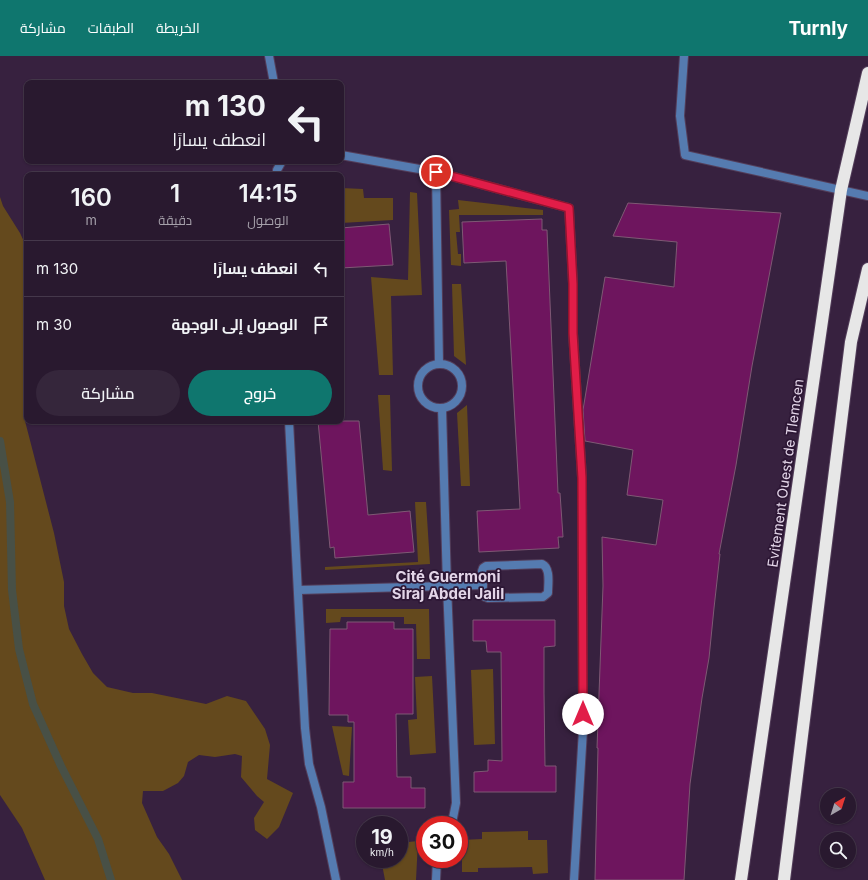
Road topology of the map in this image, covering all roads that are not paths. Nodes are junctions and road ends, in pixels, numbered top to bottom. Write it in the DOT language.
graph roads {
  1 [pos="270,56"];
  2 [pos="684,56"];
  3 [pos="868,73"];
  4 [pos="274,80"];
  5 [pos="344,156"];
  6 [pos="436,172"];
  7 [pos="841,190"];
  8 [pos="868,196"];
  9 [pos="868,269"];
  10 [pos="439,364"];
  11 [pos="442,408"];
  12 [pos="289,424"];
  13 [pos="483,585"];
  14 [pos="447,586"];
  15 [pos="298,590"];
  16 [pos="453,816"];
  17 [pos="437,868"];
  18 [pos="336,880"];
  19 [pos="436,880"];
  20 [pos="574,880"];
  21 [pos="741,880"];
  22 [pos="784,880"];
  1 -- 4 [label="street"];
  2 -- 7 [label="street"];
  3 -- 7 [label="highway, Evitement Ouest de Tlemcen"];
  5 -- 6 [label="street"];
  6 -- 10 [label="street"];
  6 -- 20 [label="street"];
  7 -- 8 [label="street"];
  7 -- 21 [label="highway, Evitement Ouest de Tlemcen"];
  9 -- 22 [label="highway"];
  10 -- 11 [label="street"];
  10 -- 11 [label="street"];
  11 -- 14 [label="street"];
  12 -- 15 [label="street"];
  13 -- 13 [label="street"];
  13 -- 14 [label="street"];
  14 -- 15 [label="street"];
  14 -- 16 [label="street"];
  15 -- 18 [label="street"];
  17 -- 19 [label="street"];
}
